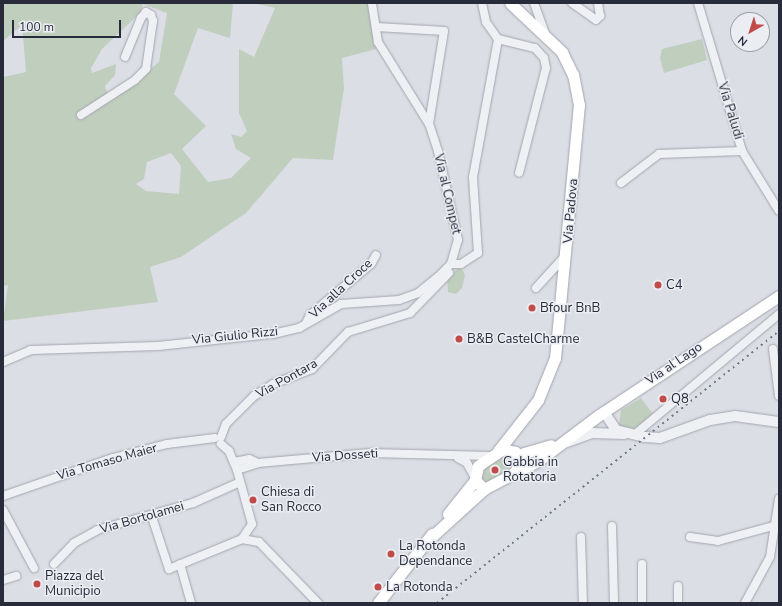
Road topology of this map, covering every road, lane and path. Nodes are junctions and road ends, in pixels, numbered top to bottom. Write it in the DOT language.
graph roads {
  1 [pos="372,3"];
  2 [pos="482,3"];
  3 [pos="510,3"];
  4 [pos="534,3"];
  5 [pos="572,3"];
  6 [pos="598,3"];
  7 [pos="698,3"];
  8 [pos="378,27"];
  9 [pos="547,37"];
  10 [pos="498,39"];
  11 [pos="125,57"];
  12 [pos="82,115"];
  13 [pos="429,124"];
  14 [pos="742,151"];
  15 [pos="519,173"];
  16 [pos="621,183"];
  17 [pos="779,211"];
  18 [pos="567,254"];
  19 [pos="376,255"];
  20 [pos="451,264"];
  21 [pos="536,288"];
  22 [pos="779,296"];
  23 [pos="779,314"];
  24 [pos="307,322"];
  25 [pos="773,349"];
  26 [pos="3,362"];
  27 [pos="779,392"];
  28 [pos="601,413"];
  29 [pos="779,422"];
  30 [pos="515,433"];
  31 [pos="608,434"];
  32 [pos="571,435"];
  33 [pos="634,435"];
  34 [pos="219,440"];
  35 [pos="557,447"];
  36 [pos="515,453"];
  37 [pos="494,454"];
  38 [pos="453,456"];
  39 [pos="234,462"];
  40 [pos="258,463"];
  41 [pos="238,470"];
  42 [pos="514,473"];
  43 [pos="474,478"];
  44 [pos="238,483"];
  45 [pos="484,489"];
  46 [pos="3,496"];
  47 [pos="779,499"];
  48 [pos="3,510"];
  49 [pos="152,516"];
  50 [pos="777,525"];
  51 [pos="612,526"];
  52 [pos="581,537"];
  53 [pos="690,537"];
  54 [pos="242,539"];
  55 [pos="428,540"];
  56 [pos="54,564"];
  57 [pos="180,564"];
  58 [pos="642,564"];
  59 [pos="34,568"];
  60 [pos="16,576"];
  61 [pos="3,580"];
  62 [pos="678,586"];
  63 [pos="191,603"];
  64 [pos="318,603"];
  65 [pos="378,603"];
  66 [pos="583,603"];
  67 [pos="614,603"];
  68 [pos="642,603"];
  69 [pos="678,603"];
  70 [pos="745,603"];
  1 -- 8 [label="street, Via al Compet"];
  2 -- 10 [label="street"];
  3 -- 9 [label="main road, Via Padova"];
  4 -- 9 [label="street"];
  5 -- 6 [label="street"];
  7 -- 14 [label="street, Via Paludi"];
  8 -- 13 [label="street, Via al Compet"];
  8 -- 13 [label="street, Via al Compet"];
  9 -- 18 [label="main road, Via Padova"];
  10 -- 15 [label="street"];
  10 -- 20 [label="street"];
  11 -- 12 [label="street"];
  13 -- 20 [label="street, Via al Compet"];
  14 -- 16 [label="street"];
  14 -- 17 [label="street, Via Paludi"];
  18 -- 21 [label="street"];
  18 -- 30 [label="main road, Via Padova"];
  19 -- 24 [label="street, Via alla Croce"];
  20 -- 24 [label="street, Via Giulio Rizzi"];
  20 -- 34 [label="street, Via Pontara"];
  22 -- 28 [label="main road, Via al Lago"];
  23 -- 33 [label="street"];
  24 -- 26 [label="street, Via Giulio Rizzi"];
  25 -- 27 [label="street"];
  28 -- 31 [label="street"];
  28 -- 32 [label="main road, Via al Lago"];
  28 -- 33 [label="street"];
  29 -- 33 [label="street"];
  30 -- 36 [label="main road, Via Padova"];
  30 -- 37 [label="main road, Via Padova"];
  31 -- 33 [label="street"];
  31 -- 35 [label="street"];
  32 -- 35 [label="main road"];
  32 -- 36 [label="main road"];
  34 -- 39 [label="street"];
  34 -- 46 [label="street, Via Tomaso Maier"];
  35 -- 42 [label="main road"];
  36 -- 37 [label="main road"];
  36 -- 42 [label="main road, Via Padova"];
  37 -- 38 [label="street, Via Dosseti"];
  37 -- 43 [label="main road, Via Padova"];
  38 -- 40 [label="street, Via Dosseti"];
  38 -- 43 [label="street"];
  39 -- 40 [label="street"];
  39 -- 41 [label="street"];
  40 -- 41 [label="street, Via Dosseti"];
  41 -- 44 [label="street"];
  42 -- 45 [label="main road"];
  43 -- 45 [label="main road"];
  43 -- 55 [label="main road, Via Padova"];
  44 -- 49 [label="street, Via Bortolamei"];
  44 -- 54 [label="street"];
  45 -- 55 [label="main road"];
  47 -- 50 [label="street"];
  48 -- 59 [label="street"];
  49 -- 56 [label="street, Via Bortolamei"];
  49 -- 57 [label="street"];
  50 -- 53 [label="street"];
  50 -- 70 [label="street"];
  51 -- 67 [label="street"];
  52 -- 66 [label="street"];
  54 -- 57 [label="street"];
  54 -- 64 [label="street"];
  55 -- 65 [label="main road"];
  57 -- 63 [label="street"];
  58 -- 68 [label="street"];
  60 -- 61 [label="street"];
  62 -- 69 [label="street"];
}
